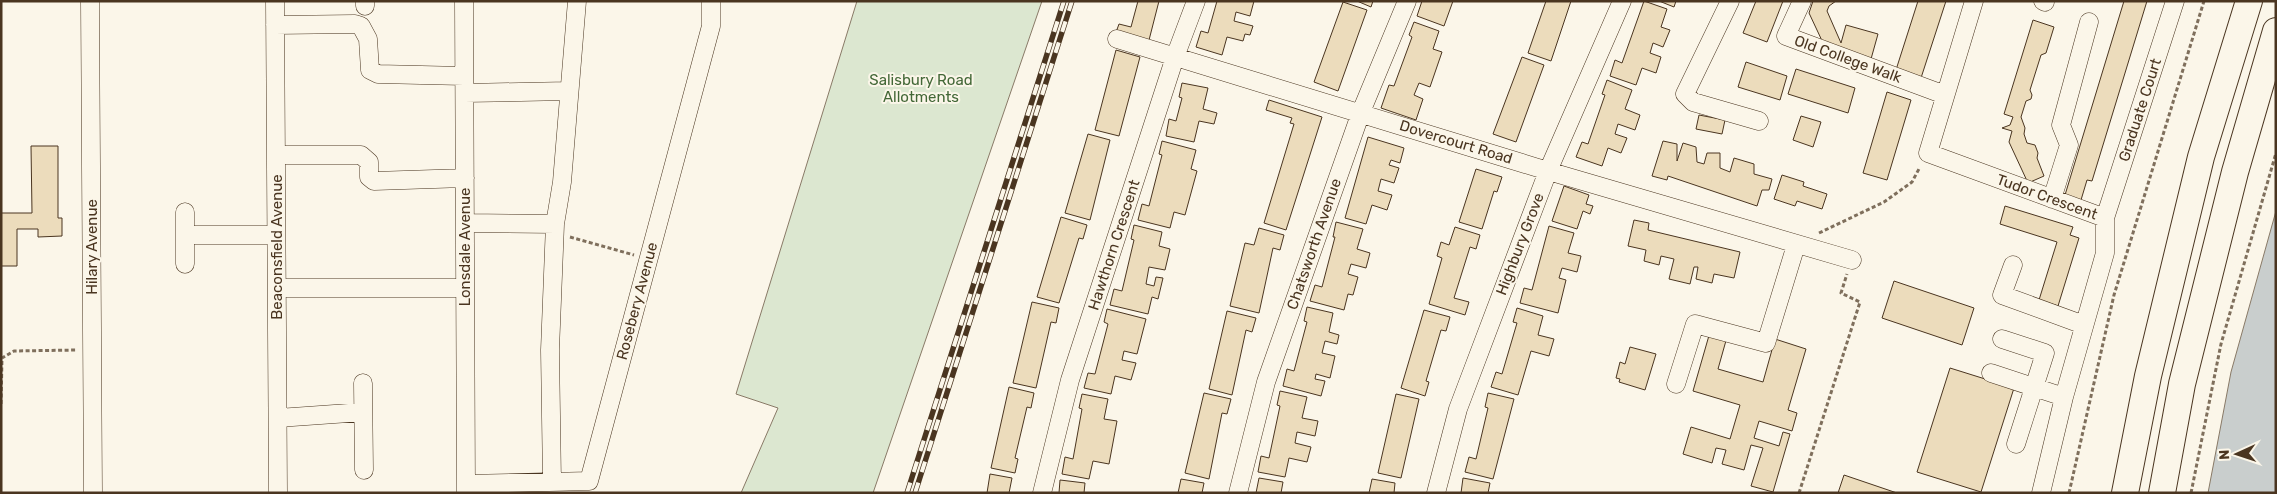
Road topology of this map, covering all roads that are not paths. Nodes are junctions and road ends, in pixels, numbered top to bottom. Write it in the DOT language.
graph roads {
  1 [pos="90,1"];
  2 [pos="275,1"];
  3 [pos="464,1"];
  4 [pos="577,1"];
  5 [pos="711,1"];
  6 [pos="1196,1"];
  7 [pos="1407,1"];
  8 [pos="1622,1"];
  9 [pos="1730,1"];
  10 [pos="1802,1"];
  11 [pos="1974,1"];
  12 [pos="2176,1"];
  13 [pos="2249,1"];
  14 [pos="2089,22"];
  15 [pos="275,25"];
  16 [pos="2276,31"];
  17 [pos="1117,39"];
  18 [pos="1175,57"];
  19 [pos="464,84"];
  20 [pos="568,92"];
  21 [pos="1945,95"];
  22 [pos="1361,112"];
  23 [pos="1759,120"];
  24 [pos="276,155"];
  25 [pos="1548,171"];
  26 [pos="465,178"];
  27 [pos="2052,199"];
  28 [pos="185,212"];
  29 [pos="2105,218"];
  30 [pos="465,223"];
  31 [pos="555,228"];
  32 [pos="185,234"];
  33 [pos="276,235"];
  34 [pos="1796,245"];
  35 [pos="1852,260"];
  36 [pos="185,264"];
  37 [pos="2013,266"];
  38 [pos="277,288"];
  39 [pos="465,288"];
  40 [pos="2084,325"];
  41 [pos="2002,339"];
  42 [pos="1991,373"];
  43 [pos="363,383"];
  44 [pos="1676,384"];
  45 [pos="2034,387"];
  46 [pos="2064,397"];
  47 [pos="363,412"];
  48 [pos="278,418"];
  49 [pos="2016,444"];
  50 [pos="364,470"];
  51 [pos="552,482"];
  52 [pos="466,488"];
  53 [pos="93,493"];
  54 [pos="278,493"];
  55 [pos="1042,493"];
  56 [pos="1238,493"];
  57 [pos="1436,493"];
  58 [pos="2041,493"];
  59 [pos="2125,493"];
  60 [pos="2162,493"];
  1 -- 53 [label="street, Hilary Avenue"];
  2 -- 15 [label="street, Beaconsfield Avenue"];
  3 -- 19 [label="street, Lonsdale Avenue"];
  4 -- 20 [label="street"];
  5 -- 51 [label="street, Rosebery Avenue"];
  6 -- 18 [label="street, Hawthorn Crescent"];
  7 -- 22 [label="street, Chatsworth Avenue"];
  8 -- 25 [label="street, Highbury Grove"];
  9 -- 23 [label="street"];
  10 -- 21 [label="street, Old College Walk"];
  11 -- 21 [label="street"];
  12 -- 29 [label="street, Graduate Court"];
  13 -- 59 [label="highway"];
  14 -- 27 [label="street"];
  15 -- 19 [label="street"];
  15 -- 24 [label="street, Beaconsfield Avenue"];
  16 -- 60 [label="highway"];
  17 -- 18 [label="street, Dovercourt Road"];
  18 -- 22 [label="street, Dovercourt Road"];
  18 -- 55 [label="street, Hawthorn Crescent"];
  19 -- 20 [label="street"];
  19 -- 26 [label="street, Lonsdale Avenue"];
  20 -- 31 [label="street"];
  21 -- 27 [label="street, Tudor Crescent"];
  22 -- 25 [label="street, Dovercourt Road"];
  22 -- 56 [label="street, Chatsworth Avenue"];
  24 -- 26 [label="street"];
  24 -- 33 [label="street, Beaconsfield Avenue"];
  25 -- 34 [label="street, Dovercourt Road"];
  25 -- 57 [label="street, Highbury Grove"];
  26 -- 30 [label="street, Lonsdale Avenue"];
  27 -- 29 [label="street, Tudor Crescent"];
  28 -- 32 [label="street"];
  29 -- 40 [label="street, Tudor Crescent"];
  30 -- 31 [label="street"];
  30 -- 39 [label="street, Lonsdale Avenue"];
  31 -- 51 [label="street"];
  32 -- 33 [label="street"];
  32 -- 36 [label="street"];
  33 -- 38 [label="street, Beaconsfield Avenue"];
  34 -- 35 [label="street, Dovercourt Road"];
  34 -- 44 [label="street"];
  37 -- 40 [label="street"];
  38 -- 39 [label="street"];
  38 -- 48 [label="street, Beaconsfield Avenue"];
  39 -- 52 [label="street, Lonsdale Avenue"];
  40 -- 46 [label="street, Tudor Crescent"];
  41 -- 45 [label="street"];
  42 -- 45 [label="street"];
  43 -- 47 [label="street"];
  45 -- 46 [label="street"];
  45 -- 49 [label="street"];
  46 -- 58 [label="street, Tudor Crescent"];
  47 -- 48 [label="street"];
  47 -- 50 [label="street"];
  48 -- 54 [label="street, Beaconsfield Avenue"];
  51 -- 52 [label="street, Rosebery Avenue"];
}
